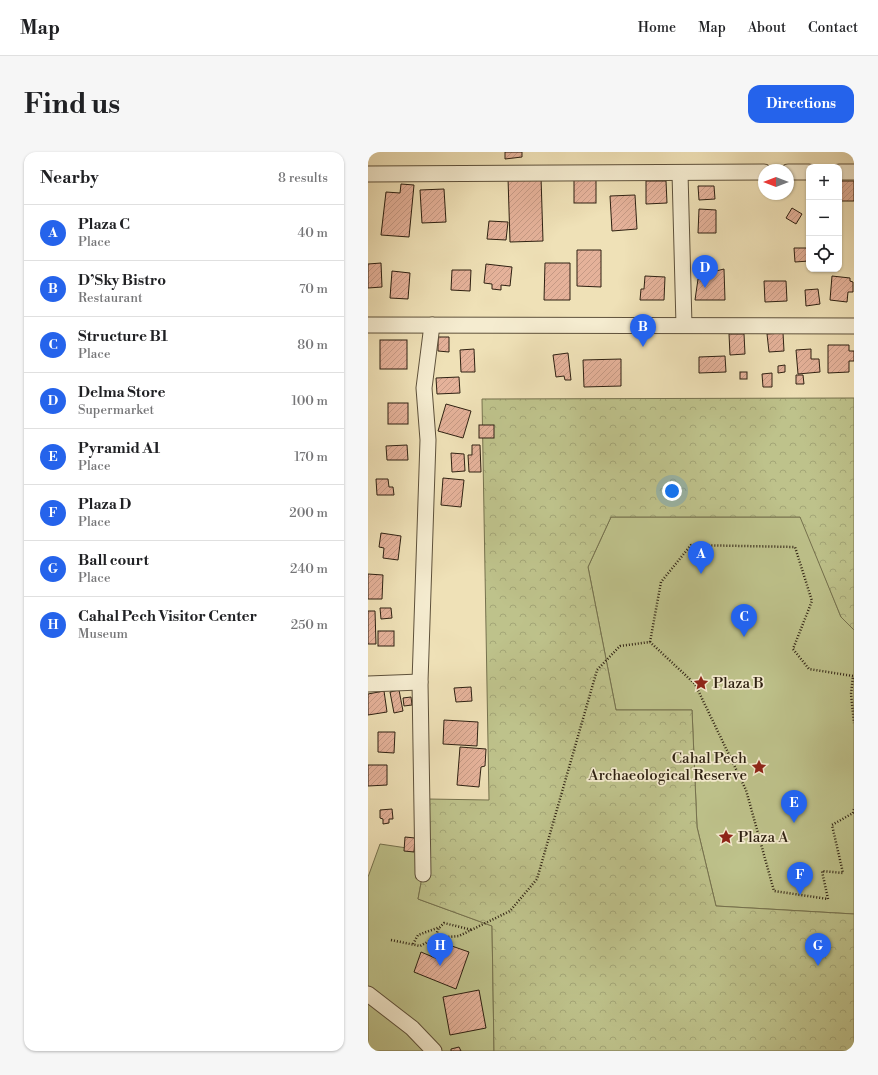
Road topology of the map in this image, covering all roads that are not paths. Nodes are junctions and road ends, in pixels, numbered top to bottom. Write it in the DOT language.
graph roads {
  1 [pos="758,172"];
  2 [pos="794,172"];
  3 [pos="806,172"];
  4 [pos="842,172"];
  5 [pos="854,172"];
  6 [pos="680,173"];
  7 [pos="368,174"];
  8 [pos="368,325"];
  9 [pos="432,325"];
  10 [pos="684,325"];
  11 [pos="854,326"];
  12 [pos="420,682"];
  13 [pos="368,684"];
  14 [pos="423,874"];
  15 [pos="368,994"];
  16 [pos="434,1051"];
  1 -- 6 [label="street"];
  2 -- 3 [label="street"];
  4 -- 5 [label="street"];
  6 -- 7 [label="street"];
  6 -- 10 [label="street"];
  8 -- 9 [label="street"];
  9 -- 10 [label="street"];
  9 -- 12 [label="street"];
  10 -- 11 [label="street"];
  12 -- 13 [label="street"];
  12 -- 14 [label="street"];
  15 -- 16 [label="street"];
}
